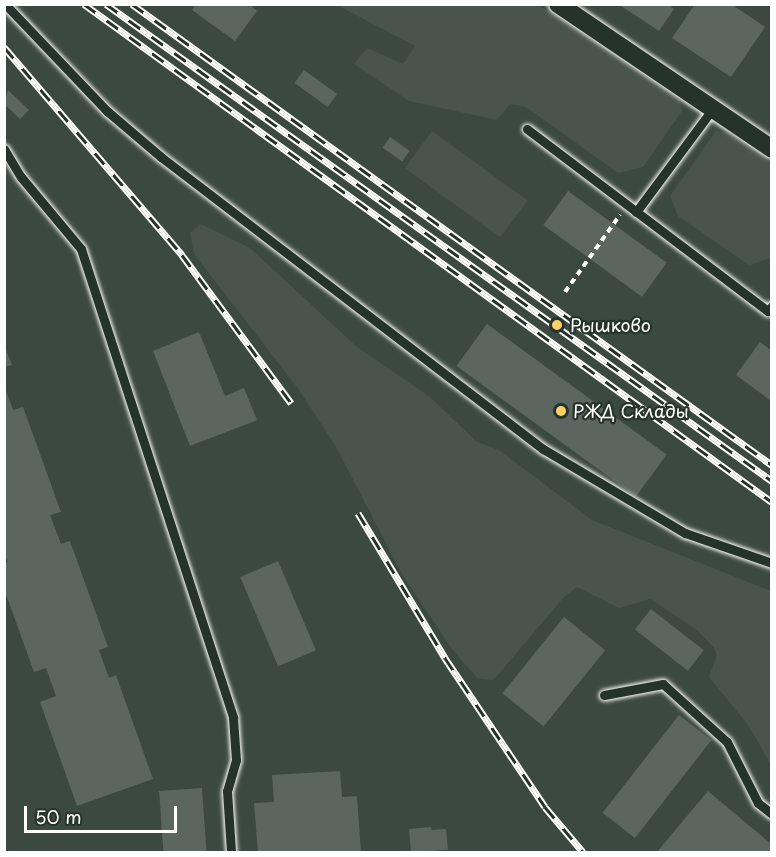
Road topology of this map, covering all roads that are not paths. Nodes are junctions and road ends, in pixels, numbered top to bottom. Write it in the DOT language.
graph roads {
  1 [pos="5,4"];
  2 [pos="558,4"];
  3 [pos="714,107"];
  4 [pos="526,129"];
  5 [pos="4,149"];
  6 [pos="771,149"];
  7 [pos="636,212"];
  8 [pos="771,306"];
  9 [pos="771,562"];
  10 [pos="604,695"];
  11 [pos="771,814"];
  12 [pos="231,852"];
  1 -- 9 [label="lane"];
  2 -- 3 [label="street"];
  3 -- 6 [label="street"];
  3 -- 7 [label="lane"];
  4 -- 7 [label="lane"];
  5 -- 12 [label="lane"];
  7 -- 8 [label="lane"];
  10 -- 11 [label="lane"];
}
